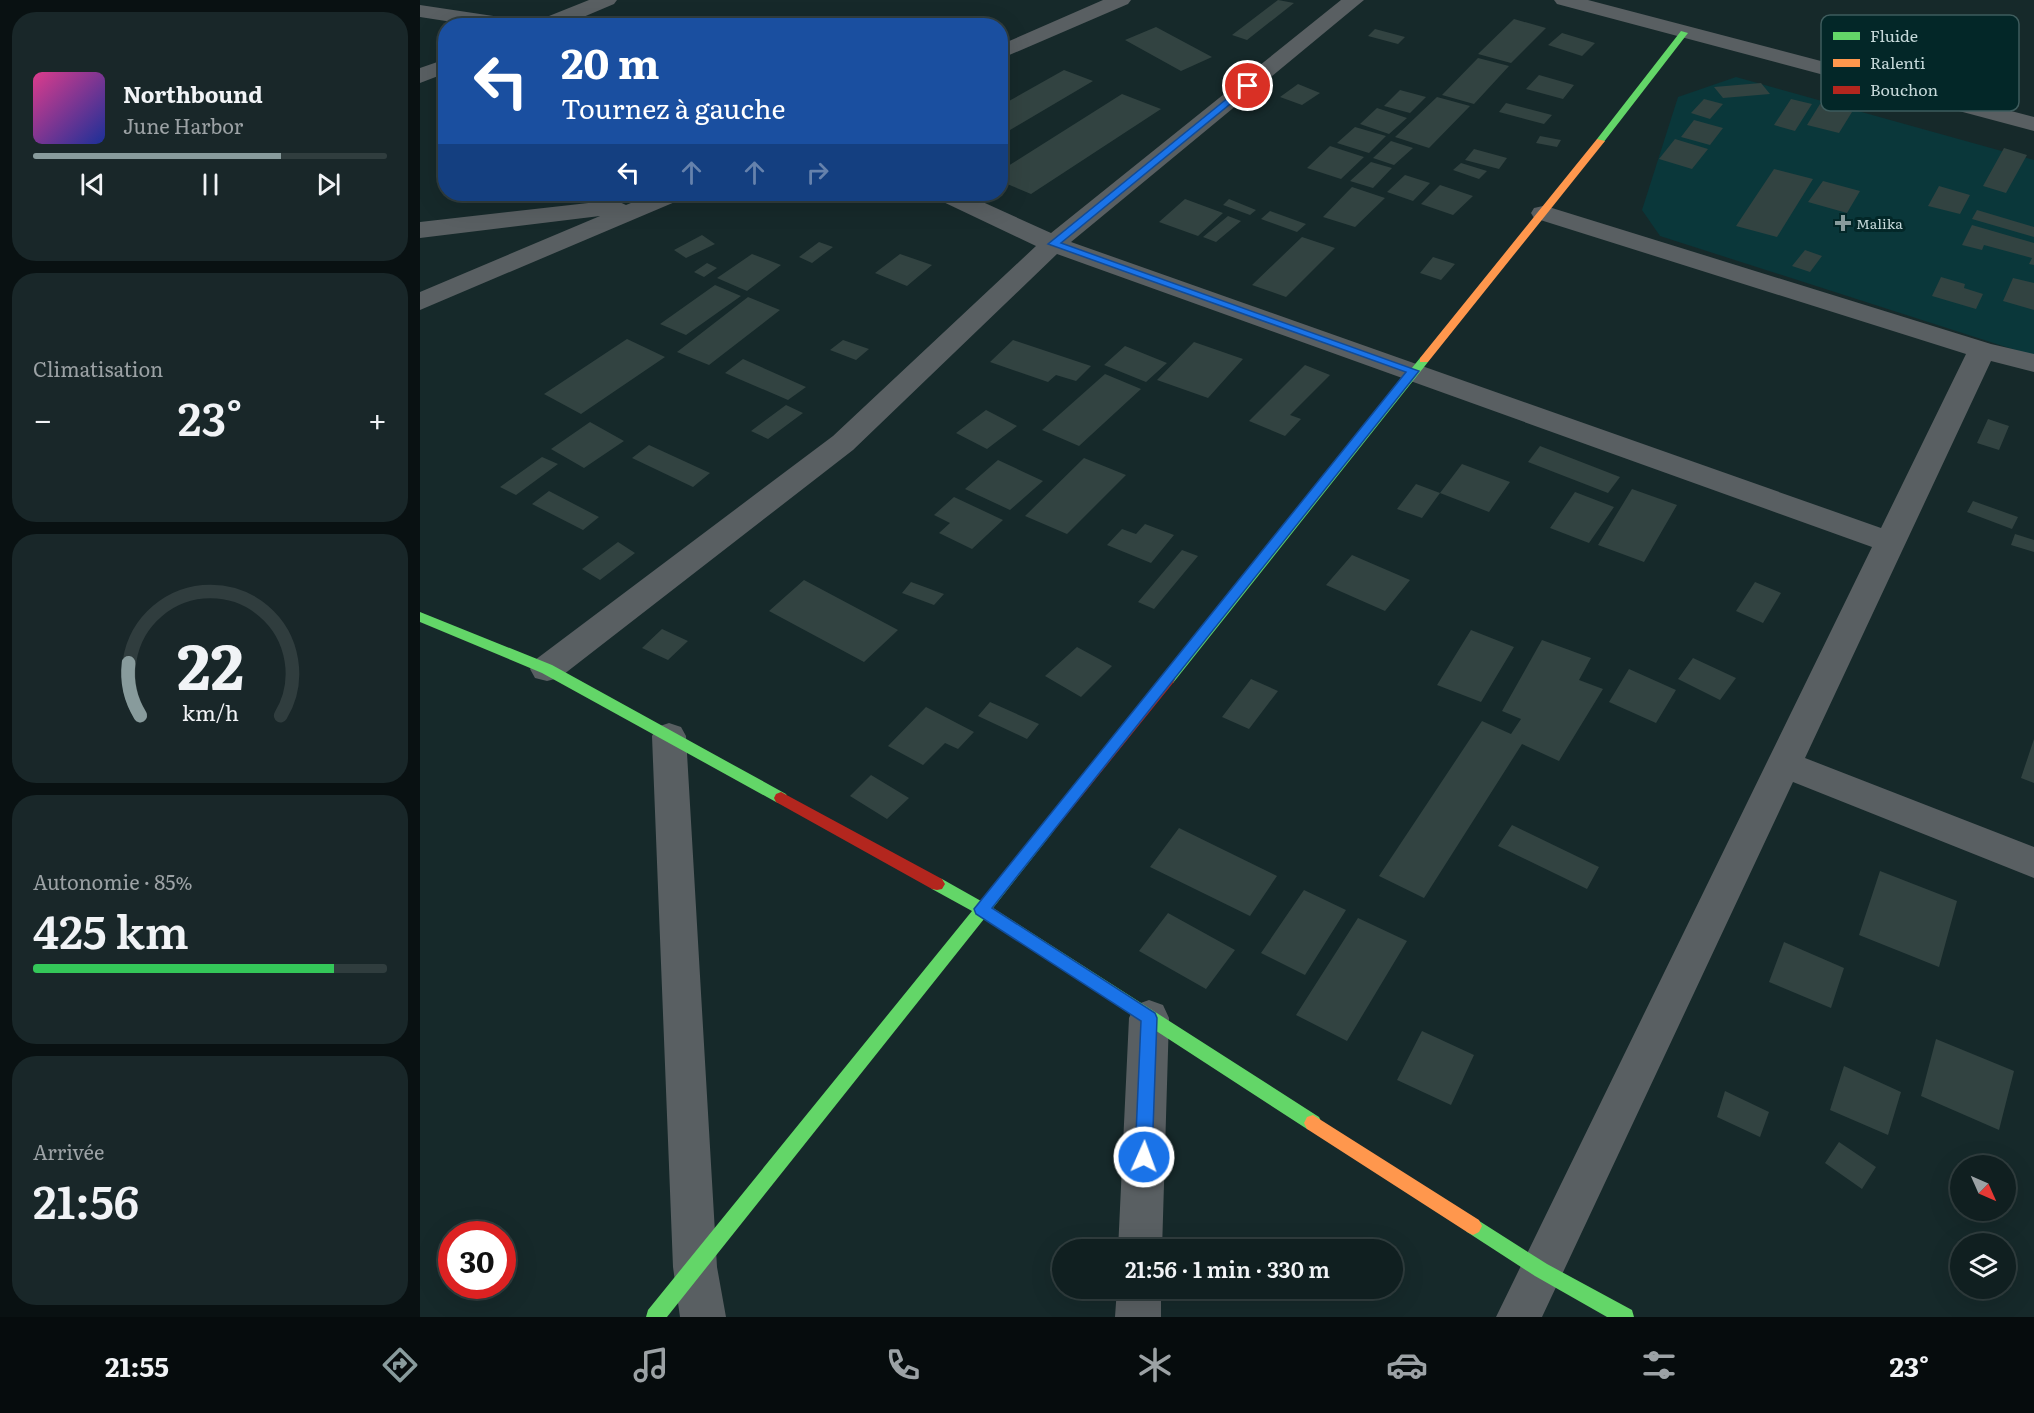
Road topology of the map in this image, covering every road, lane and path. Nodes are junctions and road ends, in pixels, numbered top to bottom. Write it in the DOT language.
graph roads {
  1 [pos="607,0"];
  2 [pos="1121,0"];
  3 [pos="1354,0"];
  4 [pos="1564,0"];
  5 [pos="420,11"];
  6 [pos="469,18"];
  7 [pos="562,18"];
  8 [pos="1684,33"];
  9 [pos="1008,49"];
  10 [pos="438,68"];
  11 [pos="1821,69"];
  12 [pos="420,76"];
  13 [pos="1984,111"];
  14 [pos="2034,124"];
  15 [pos="640,201"];
  16 [pos="656,201"];
  17 [pos="961,201"];
  18 [pos="1543,213"];
  19 [pos="420,230"];
  20 [pos="1053,244"];
  21 [pos="420,302"];
  22 [pos="1982,350"];
  23 [pos="2034,363"];
  24 [pos="1414,371"];
  25 [pos="1890,542"];
  26 [pos="420,617"];
  27 [pos="547,669"];
  28 [pos="669,736"];
  29 [pos="1784,764"];
  30 [pos="2034,863"];
  31 [pos="982,909"];
  32 [pos="1149,1018"];
  33 [pos="1140,1239"];
  34 [pos="695,1267"];
  35 [pos="1541,1270"];
  36 [pos="1138,1299"];
  37 [pos="655,1317"];
  38 [pos="703,1317"];
  39 [pos="1137,1317"];
  40 [pos="1519,1317"];
  41 [pos="1625,1317"];
  1 -- 7 [label="street"];
  2 -- 9 [label="street"];
  3 -- 20 [label="street"];
  4 -- 8 [label="street"];
  5 -- 6 [label="street"];
  8 -- 11 [label="street"];
  8 -- 18 [label="street"];
  10 -- 12 [label="street"];
  13 -- 14 [label="street"];
  15 -- 19 [label="street"];
  16 -- 21 [label="street"];
  17 -- 20 [label="street"];
  18 -- 22 [label="street"];
  18 -- 24 [label="street"];
  20 -- 24 [label="street"];
  20 -- 27 [label="street"];
  22 -- 23 [label="street"];
  22 -- 25 [label="street"];
  24 -- 25 [label="street"];
  24 -- 31 [label="street"];
  25 -- 29 [label="street"];
  26 -- 27 [label="street"];
  27 -- 28 [label="street"];
  28 -- 31 [label="street"];
  28 -- 34 [label="street"];
  29 -- 30 [label="street"];
  29 -- 35 [label="street"];
  31 -- 32 [label="street"];
  31 -- 34 [label="street"];
  32 -- 33 [label="street"];
  32 -- 35 [label="street"];
  34 -- 37 [label="street"];
  34 -- 38 [label="street"];
  35 -- 40 [label="street"];
  35 -- 41 [label="street"];
  36 -- 39 [label="street"];
}
